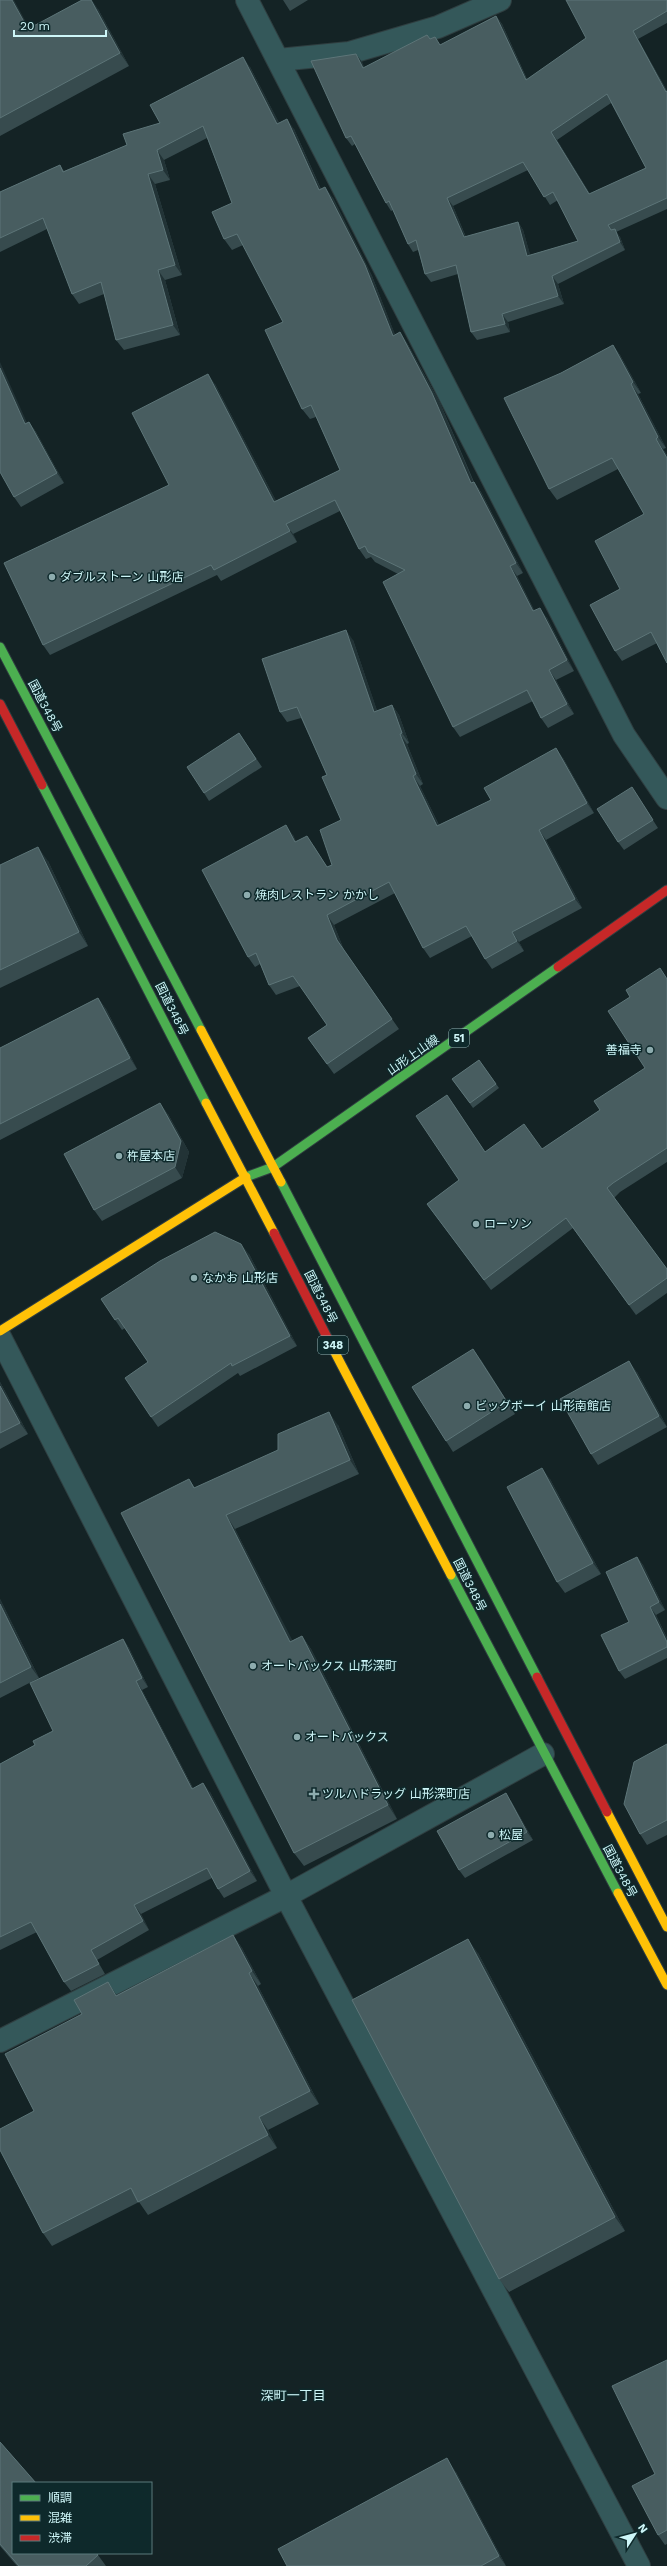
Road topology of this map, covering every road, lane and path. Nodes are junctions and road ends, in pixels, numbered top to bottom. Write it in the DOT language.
graph roads {
  1 [pos="247,0"];
  2 [pos="500,0"];
  3 [pos="278,60"];
  4 [pos="0,646"];
  5 [pos="0,704"];
  6 [pos="667,798"];
  7 [pos="667,890"];
  8 [pos="273,1167"];
  9 [pos="246,1177"];
  10 [pos="0,1331"];
  11 [pos="0,1337"];
  12 [pos="543,1754"];
  13 [pos="286,1896"];
  14 [pos="667,1927"];
  15 [pos="667,1985"];
  16 [pos="0,2042"];
  17 [pos="639,2566"];
  1 -- 3 [label="street"];
  2 -- 3 [label="street"];
  3 -- 6 [label="street"];
  4 -- 8 [label="main road, 国道348号 / 348"];
  5 -- 9 [label="main road, 国道348号 / 348"];
  7 -- 8 [label="main road, 山形上山線 / 51"];
  8 -- 9 [label="main road, 山形上山線 / 51"];
  8 -- 14 [label="main road, 国道348号 / 348"];
  9 -- 10 [label="main road, 山形上山線"];
  9 -- 12 [label="main road, 国道348号 / 348"];
  11 -- 13 [label="street"];
  12 -- 13 [label="street"];
  12 -- 15 [label="main road, 国道348号 / 348"];
  13 -- 16 [label="street"];
  13 -- 17 [label="street"];
}
